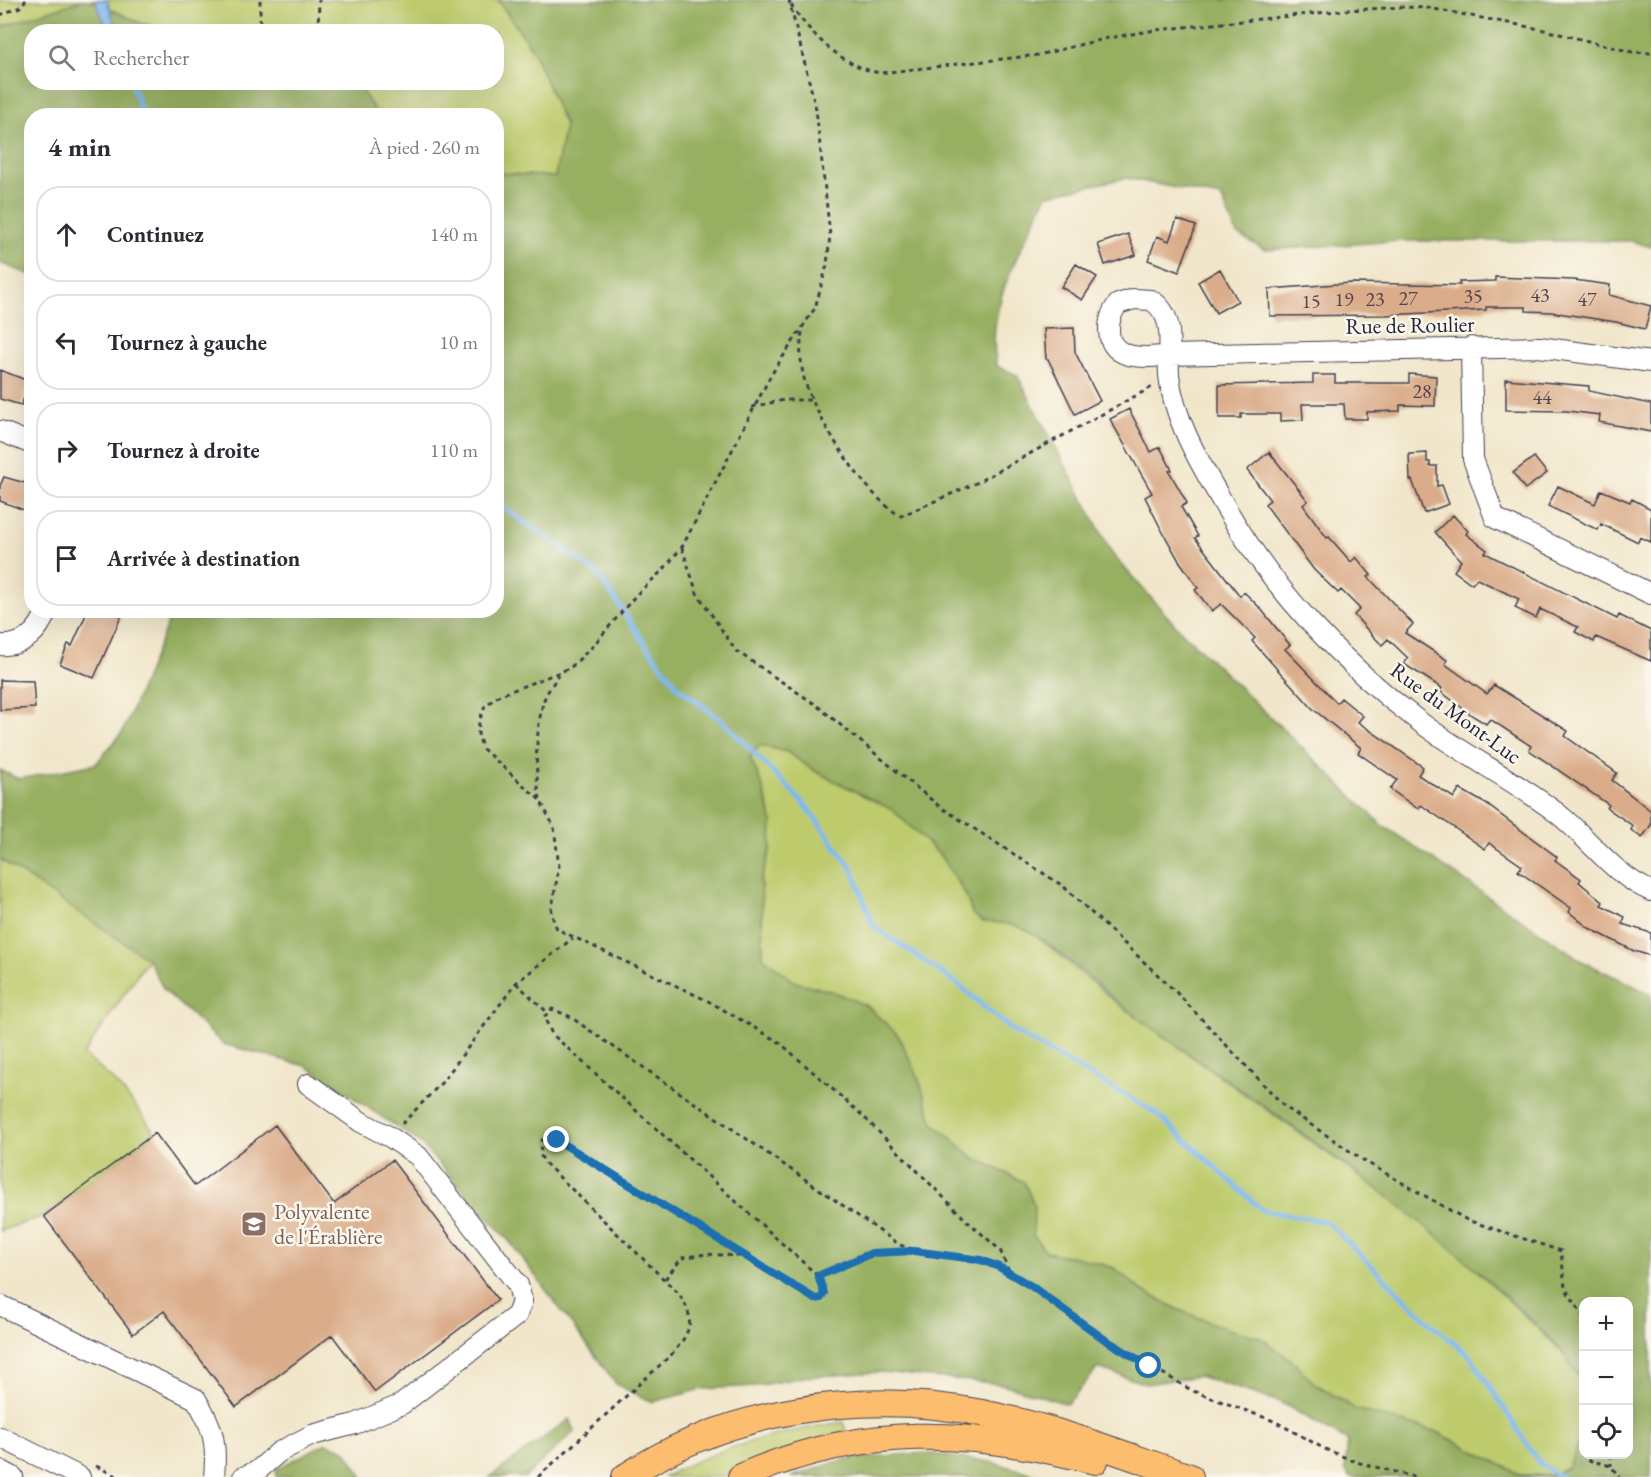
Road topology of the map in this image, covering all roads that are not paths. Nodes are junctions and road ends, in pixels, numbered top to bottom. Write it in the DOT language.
graph roads {
  1 [pos="1472,347"];
  2 [pos="1169,355"];
  3 [pos="1651,362"];
  4 [pos="0,431"];
  5 [pos="24,441"];
  6 [pos="1651,594"];
  7 [pos="43,618"];
  8 [pos="0,645"];
  9 [pos="1651,891"];
  10 [pos="308,1084"];
  11 [pos="0,1305"];
  12 [pos="0,1437"];
  13 [pos="0,1470"];
  14 [pos="13,1477"];
  15 [pos="80,1477"];
  16 [pos="214,1477"];
  17 [pos="243,1477"];
  18 [pos="625,1477"];
  19 [pos="741,1477"];
  20 [pos="1157,1477"];
  21 [pos="1190,1477"];
  1 -- 2 [label="street, Rue de Roulier"];
  1 -- 3 [label="street, Rue de Roulier"];
  1 -- 6 [label="street"];
  2 -- 9 [label="street, Rue du Mont-Luc"];
  4 -- 5 [label="street"];
  7 -- 8 [label="street"];
  10 -- 17 [label="street"];
  11 -- 16 [label="street"];
  12 -- 15 [label="street"];
  13 -- 14 [label="street"];
  18 -- 21 [label="main road"];
  19 -- 20 [label="main road"];
}
